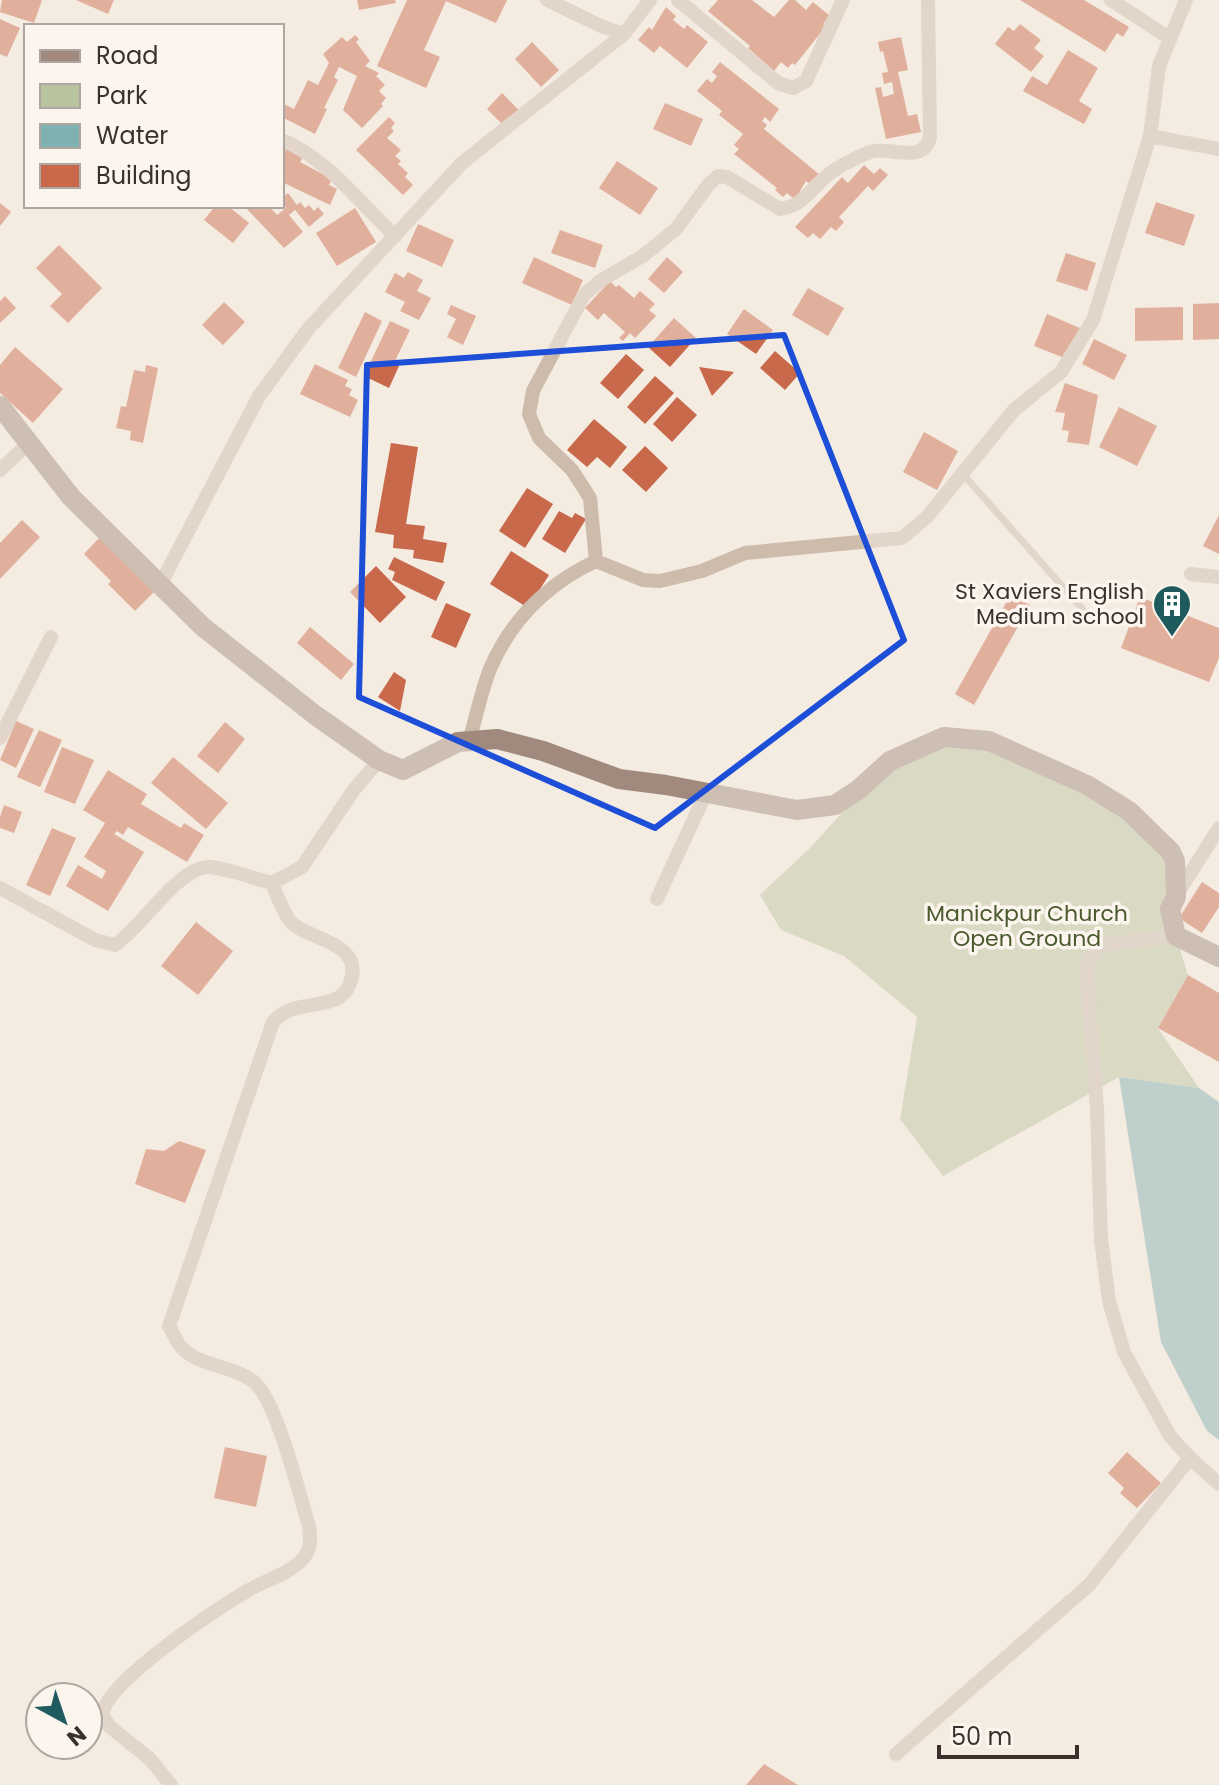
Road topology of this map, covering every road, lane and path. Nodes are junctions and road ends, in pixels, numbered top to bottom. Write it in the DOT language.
graph roads {
  1 [pos="547,0"];
  2 [pos="650,0"];
  3 [pos="843,0"];
  4 [pos="928,0"];
  5 [pos="1111,0"];
  6 [pos="1186,0"];
  7 [pos="689,3"];
  8 [pos="624,34"];
  9 [pos="1169,38"];
  10 [pos="1150,136"];
  11 [pos="284,141"];
  12 [pos="1219,149"];
  13 [pos="395,236"];
  14 [pos="0,406"];
  15 [pos="29,443"];
  16 [pos="0,470"];
  17 [pos="962,473"];
  18 [pos="596,561"];
  19 [pos="1191,574"];
  20 [pos="1219,577"];
  21 [pos="160,585"];
  22 [pos="1092,620"];
  23 [pos="51,637"];
  24 [pos="0,738"];
  25 [pos="469,741"];
  26 [pos="379,760"];
  27 [pos="706,793"];
  28 [pos="1219,828"];
  29 [pos="272,883"];
  30 [pos="0,888"];
  31 [pos="1176,897"];
  32 [pos="657,899"];
  33 [pos="1176,936"];
  34 [pos="1219,957"];
  35 [pos="1190,1458"];
  36 [pos="1219,1484"];
  37 [pos="896,1754"];
  38 [pos="171,1785"];
  1 -- 8 [label="street"];
  2 -- 8 [label="street"];
  3 -- 7 [label="street"];
  4 -- 18 [label="street"];
  5 -- 9 [label="street"];
  6 -- 9 [label="street"];
  8 -- 13 [label="street"];
  9 -- 10 [label="street"];
  10 -- 12 [label="street"];
  10 -- 17 [label="street"];
  11 -- 13 [label="street"];
  13 -- 21 [label="street"];
  14 -- 15 [label="street"];
  15 -- 16 [label="street"];
  15 -- 21 [label="street"];
  17 -- 18 [label="street"];
  17 -- 22 [label="lane"];
  18 -- 25 [label="street"];
  19 -- 20 [label="street"];
  21 -- 26 [label="street"];
  23 -- 24 [label="street"];
  25 -- 26 [label="street"];
  25 -- 27 [label="street"];
  26 -- 29 [label="street"];
  27 -- 31 [label="street"];
  27 -- 32 [label="street"];
  28 -- 31 [label="street"];
  29 -- 30 [label="street"];
  29 -- 38 [label="street"];
  31 -- 33 [label="street"];
  33 -- 34 [label="street"];
  33 -- 35 [label="street"];
  35 -- 36 [label="street"];
  35 -- 37 [label="street"];
}
